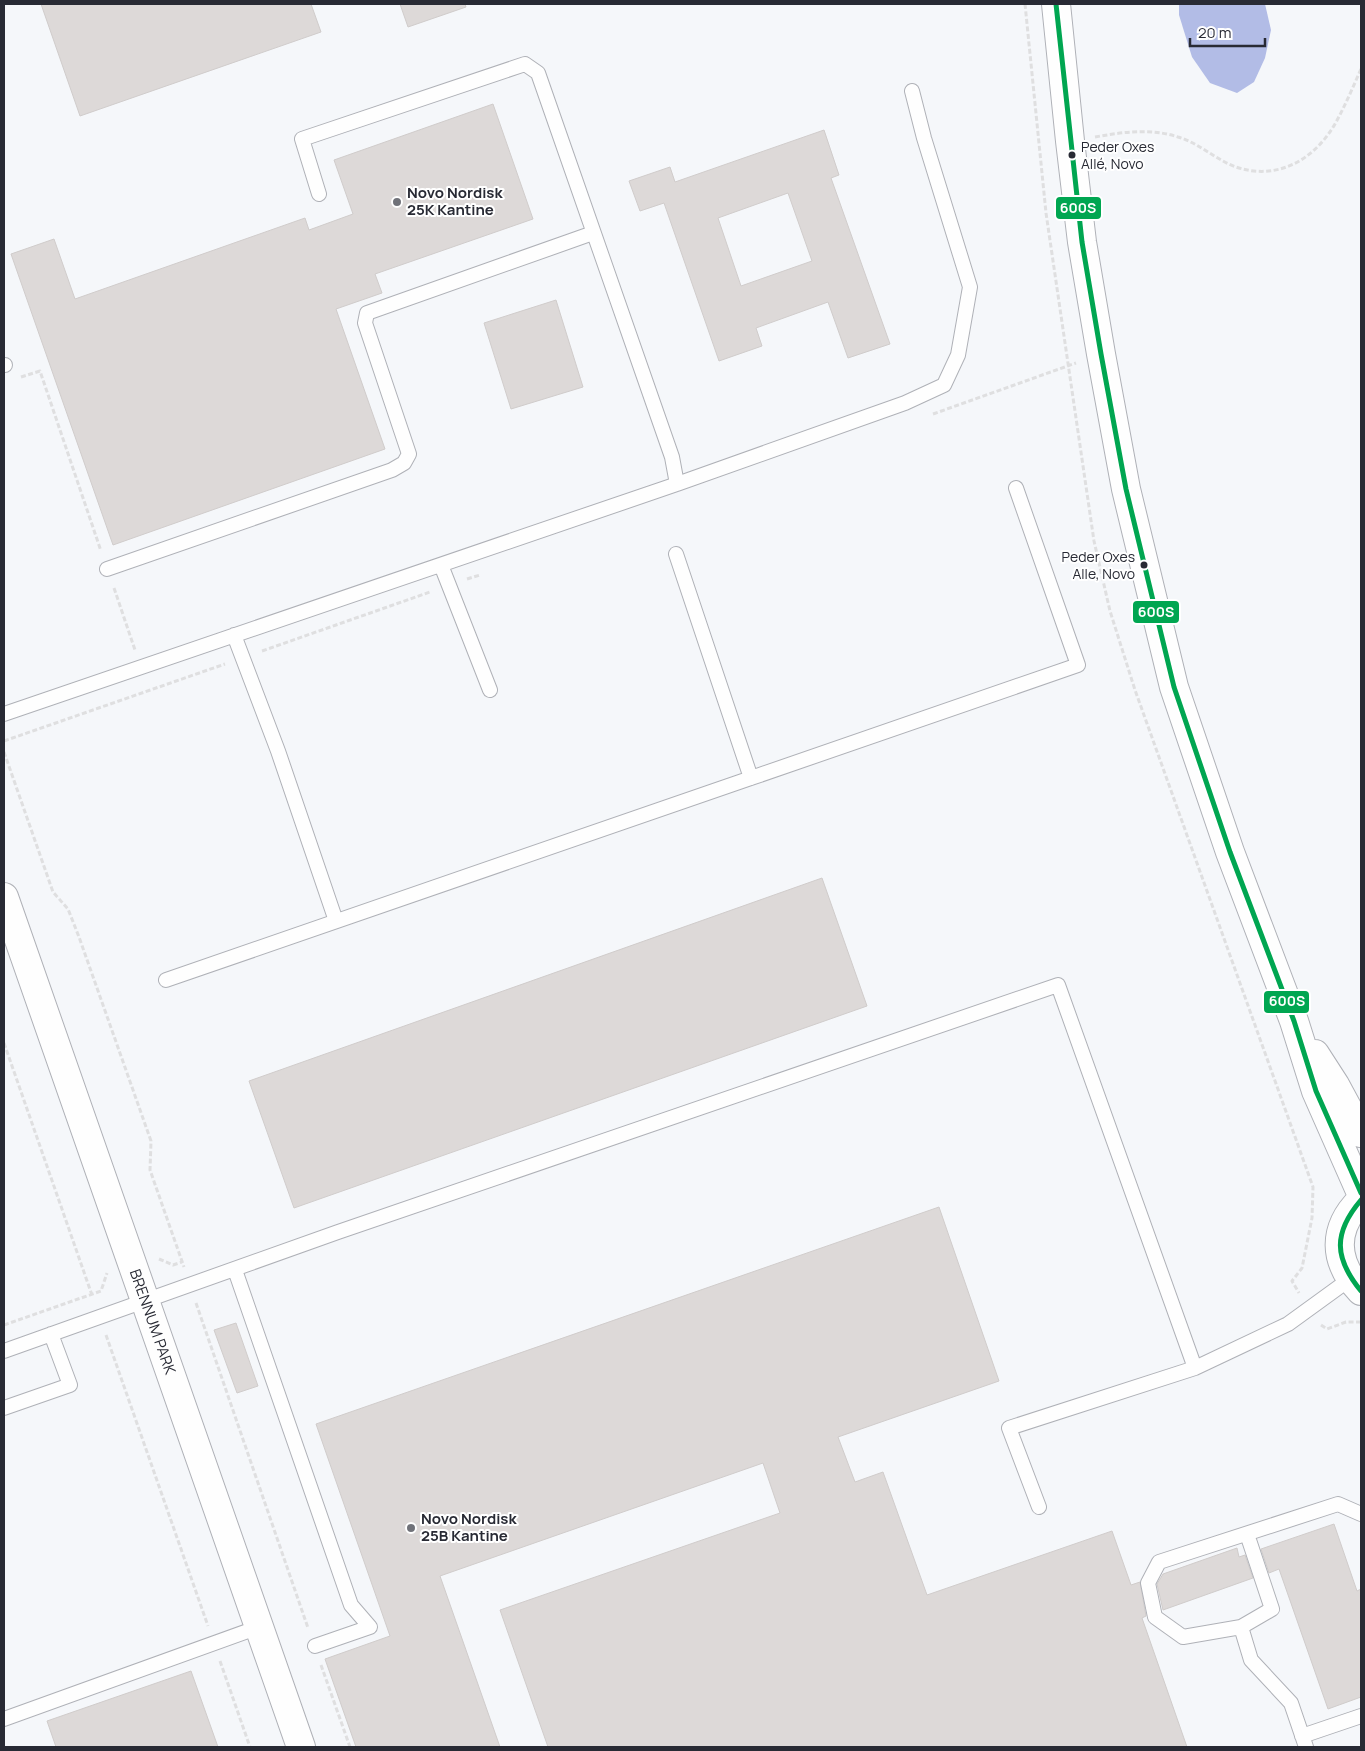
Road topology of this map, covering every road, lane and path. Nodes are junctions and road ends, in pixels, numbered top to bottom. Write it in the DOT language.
graph roads {
  1 [pos="1056,4"];
  2 [pos="1361,69"];
  3 [pos="912,91"];
  4 [pos="1070,141"];
  5 [pos="1039,150"];
  6 [pos="320,194"];
  7 [pos="593,233"];
  8 [pos="4,365"];
  9 [pos="677,484"];
  10 [pos="1016,488"];
  11 [pos="676,554"];
  12 [pos="441,565"];
  13 [pos="107,569"];
  14 [pos="234,635"];
  15 [pos="141,667"];
  16 [pos="490,690"];
  17 [pos="4,714"];
  18 [pos="4,752"];
  19 [pos="751,778"];
  20 [pos="4,897"];
  21 [pos="336,921"];
  22 [pos="166,980"];
  23 [pos="1294,1021"];
  24 [pos="4,1043"];
  25 [pos="1361,1133"];
  26 [pos="1361,1193"];
  27 [pos="1361,1200"];
  28 [pos="182,1262"];
  29 [pos="132,1264"];
  30 [pos="235,1270"];
  31 [pos="190,1285"];
  32 [pos="1356,1285"];
  33 [pos="92,1294"];
  34 [pos="145,1300"];
  35 [pos="100,1317"];
  36 [pos="4,1325"];
  37 [pos="51,1334"];
  38 [pos="4,1351"];
  39 [pos="1195,1368"];
  40 [pos="4,1408"];
  41 [pos="1039,1507"];
  42 [pos="1361,1514"];
  43 [pos="1247,1534"];
  44 [pos="259,1627"];
  45 [pos="1241,1627"];
  46 [pos="213,1643"];
  47 [pos="315,1646"];
  48 [pos="1361,1716"];
  49 [pos="4,1718"];
  50 [pos="1304,1742"];
  51 [pos="250,1747"];
  52 [pos="301,1747"];
  53 [pos="350,1747"];
  1 -- 4 [label="street"];
  2 -- 4 [label="path"];
  3 -- 9 [label="lane"];
  4 -- 5 [label="path"];
  4 -- 23 [label="street"];
  6 -- 7 [label="lane"];
  7 -- 9 [label="lane"];
  7 -- 13 [label="lane"];
  8 -- 13 [label="path"];
  9 -- 12 [label="lane"];
  10 -- 19 [label="lane"];
  11 -- 19 [label="lane"];
  12 -- 14 [label="lane"];
  12 -- 16 [label="lane"];
  13 -- 15 [label="path"];
  14 -- 15 [label="lane"];
  14 -- 21 [label="lane"];
  15 -- 17 [label="lane"];
  18 -- 28 [label="path"];
  19 -- 21 [label="lane"];
  20 -- 29 [label="street, BRENNUM PARK"];
  21 -- 22 [label="lane"];
  23 -- 25 [label="street"];
  23 -- 26 [label="street"];
  24 -- 33 [label="path"];
  27 -- 32 [label="street"];
  28 -- 29 [label="path"];
  28 -- 31 [label="path"];
  29 -- 33 [label="path"];
  29 -- 34 [label="street, BRENNUM PARK"];
  30 -- 31 [label="lane"];
  30 -- 39 [label="lane"];
  30 -- 47 [label="lane"];
  31 -- 34 [label="lane"];
  31 -- 47 [label="path"];
  32 -- 39 [label="lane"];
  33 -- 35 [label="path"];
  33 -- 36 [label="path"];
  34 -- 35 [label="lane"];
  34 -- 44 [label="street, BRENNUM PARK"];
  35 -- 37 [label="lane"];
  35 -- 46 [label="path"];
  37 -- 38 [label="lane"];
  37 -- 40 [label="lane"];
  39 -- 41 [label="lane"];
  42 -- 43 [label="lane"];
  43 -- 45 [label="lane"];
  43 -- 45 [label="lane"];
  44 -- 46 [label="lane"];
  44 -- 52 [label="street, BRENNUM PARK"];
  45 -- 50 [label="lane"];
  46 -- 49 [label="lane"];
  46 -- 51 [label="path"];
  47 -- 53 [label="path"];
  48 -- 50 [label="lane"];
}
